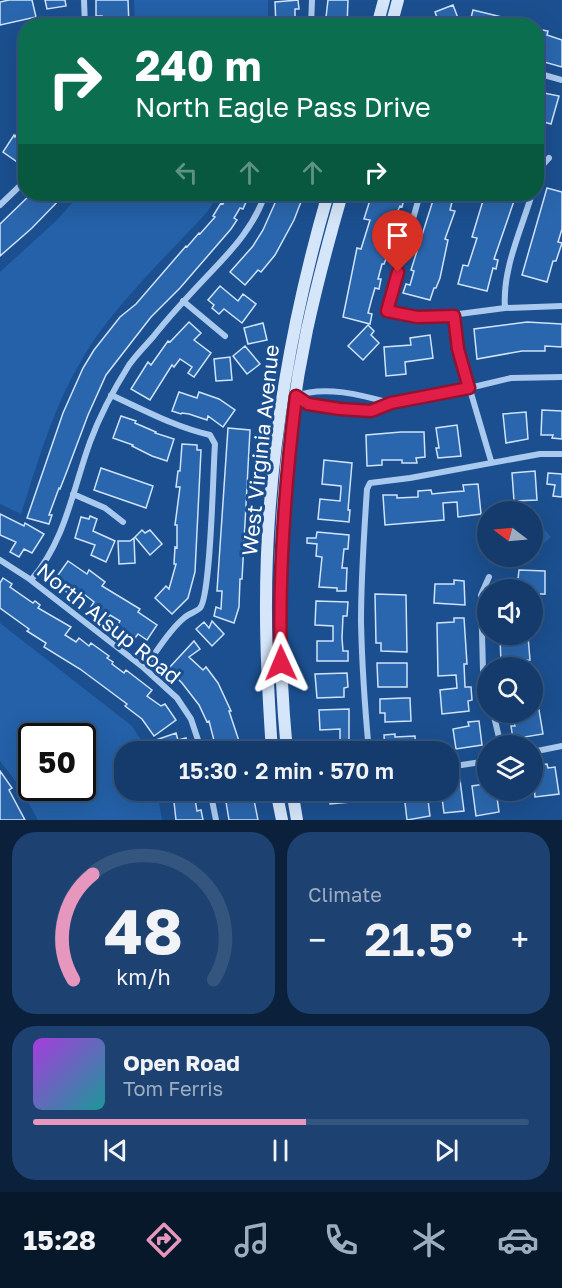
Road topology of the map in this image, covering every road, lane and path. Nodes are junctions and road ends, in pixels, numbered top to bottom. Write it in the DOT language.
graph roads {
  1 [pos="84,0"];
  2 [pos="312,0"];
  3 [pos="384,0"];
  4 [pos="398,0"];
  5 [pos="85,18"];
  6 [pos="311,18"];
  7 [pos="379,18"];
  8 [pos="393,18"];
  9 [pos="544,75"];
  10 [pos="562,80"];
  11 [pos="549,158"];
  12 [pos="544,164"];
  13 [pos="18,188"];
  14 [pos="263,201"];
  15 [pos="326,201"];
  16 [pos="340,201"];
  17 [pos="418,201"];
  18 [pos="530,201"];
  19 [pos="0,205"];
  20 [pos="183,301"];
  21 [pos="562,306"];
  22 [pos="506,308"];
  23 [pos="454,316"];
  24 [pos="225,336"];
  25 [pos="562,377"];
  26 [pos="469,388"];
  27 [pos="347,394"];
  28 [pos="111,395"];
  29 [pos="296,396"];
  30 [pos="391,403"];
  31 [pos="346,409"];
  32 [pos="562,454"];
  33 [pos="491,461"];
  34 [pos="74,494"];
  35 [pos="123,522"];
  36 [pos="0,560"];
  37 [pos="489,577"];
  38 [pos="31,580"];
  39 [pos="483,657"];
  40 [pos="144,668"];
  41 [pos="198,741"];
  42 [pos="272,741"];
  43 [pos="286,741"];
  44 [pos="368,741"];
  45 [pos="562,746"];
  46 [pos="543,750"];
  47 [pos="477,762"];
  48 [pos="459,765"];
  49 [pos="212,801"];
  50 [pos="278,801"];
  51 [pos="294,801"];
  52 [pos="216,820"];
  53 [pos="282,820"];
  54 [pos="297,820"];
  1 -- 5 [label="street"];
  2 -- 6 [label="street"];
  3 -- 7 [label="main road"];
  4 -- 8 [label="main road"];
  9 -- 10 [label="street"];
  11 -- 12 [label="street"];
  13 -- 19 [label="street"];
  14 -- 20 [label="street"];
  15 -- 42 [label="main road, West Virginia Avenue"];
  16 -- 29 [label="main road, West Virginia Avenue"];
  17 -- 23 [label="street"];
  18 -- 22 [label="street"];
  20 -- 24 [label="street"];
  20 -- 28 [label="street"];
  21 -- 22 [label="street"];
  22 -- 23 [label="street"];
  23 -- 26 [label="street"];
  25 -- 26 [label="street"];
  26 -- 30 [label="street"];
  26 -- 33 [label="street"];
  27 -- 29 [label="street"];
  27 -- 30 [label="street"];
  27 -- 31 [label="street"];
  28 -- 34 [label="street"];
  28 -- 40 [label="street"];
  29 -- 31 [label="street"];
  29 -- 43 [label="main road, West Virginia Avenue"];
  30 -- 31 [label="street"];
  32 -- 33 [label="street"];
  33 -- 44 [label="street"];
  34 -- 35 [label="street"];
  34 -- 38 [label="street"];
  36 -- 38 [label="street, North Alsup Road"];
  37 -- 39 [label="street"];
  38 -- 40 [label="street, North Alsup Road"];
  40 -- 41 [label="street, North Alsup Road"];
  45 -- 46 [label="street"];
  47 -- 48 [label="street"];
  49 -- 52 [label="street"];
  50 -- 53 [label="main road"];
  51 -- 54 [label="main road"];
}
